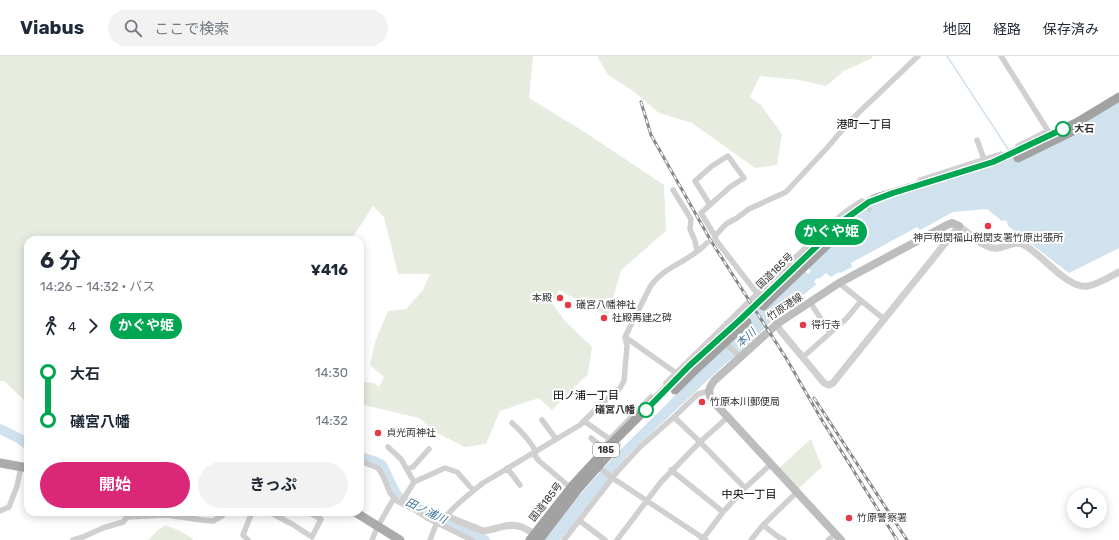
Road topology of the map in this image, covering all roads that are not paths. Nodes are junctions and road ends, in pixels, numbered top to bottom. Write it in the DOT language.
graph roads {
  1 [pos="918,56"];
  2 [pos="1001,56"];
  3 [pos="1119,97"];
  4 [pos="1119,104"];
  5 [pos="1050,134"];
  6 [pos="976,140"];
  7 [pos="985,162"];
  8 [pos="673,190"];
  9 [pos="865,204"];
  10 [pos="710,205"];
  11 [pos="959,226"];
  12 [pos="715,236"];
  13 [pos="707,243"];
  14 [pos="697,251"];
  15 [pos="1119,272"];
  16 [pos="839,283"];
  17 [pos="758,295"];
  18 [pos="861,301"];
  19 [pos="810,302"];
  20 [pos="884,319"];
  21 [pos="775,321"];
  22 [pos="830,333"];
  23 [pos="717,335"];
  24 [pos="625,337"];
  25 [pos="738,356"];
  26 [pos="803,357"];
  27 [pos="692,369"];
  28 [pos="678,374"];
  29 [pos="709,391"];
  30 [pos="674,417"];
  31 [pos="728,417"];
  32 [pos="542,420"];
  33 [pos="584,421"];
  34 [pos="512,424"];
  35 [pos="591,438"];
  36 [pos="556,439"];
  37 [pos="614,442"];
  38 [pos="700,442"];
  39 [pos="388,447"];
  40 [pos="602,447"];
  41 [pos="429,449"];
  42 [pos="535,452"];
  43 [pos="364,463"];
  44 [pos="0,464"];
  45 [pos="597,464"];
  46 [pos="771,464"];
  47 [pos="24,468"];
  48 [pos="507,468"];
  49 [pos="407,469"];
  50 [pos="24,470"];
  51 [pos="671,470"];
  52 [pos="612,478"];
  53 [pos="414,482"];
  54 [pos="520,484"];
  55 [pos="571,488"];
  56 [pos="745,488"];
  57 [pos="473,490"];
  58 [pos="797,492"];
  59 [pos="394,498"];
  60 [pos="647,500"];
  61 [pos="401,503"];
  62 [pos="0,511"];
  63 [pos="723,512"];
  64 [pos="127,516"];
  65 [pos="173,516"];
  66 [pos="222,516"];
  67 [pos="250,516"];
  68 [pos="277,516"];
  69 [pos="315,516"];
  70 [pos="362,516"];
  71 [pos="441,521"];
  72 [pos="580,521"];
  73 [pos="763,525"];
  74 [pos="378,526"];
  75 [pos="835,534"];
  76 [pos="537,539"];
  77 [pos="703,539"];
  78 [pos="73,540"];
  79 [pos="248,540"];
  80 [pos="372,540"];
  81 [pos="400,540"];
  82 [pos="430,540"];
  83 [pos="472,540"];
  84 [pos="564,540"];
  85 [pos="605,540"];
  86 [pos="617,540"];
  87 [pos="751,540"];
  88 [pos="784,540"];
  89 [pos="828,540"];
  90 [pos="841,540"];
  1 -- 12 [label="street"];
  2 -- 5 [label="street"];
  3 -- 5 [label="highway, 国道185号 / 185"];
  4 -- 5 [label="highway, 国道185号 / 185"];
  5 -- 7 [label="street"];
  5 -- 7 [label="highway, 国道185号 / 185"];
  5 -- 9 [label="highway, 国道185号 / 185"];
  6 -- 7 [label="street"];
  7 -- 9 [label="highway, 国道185号 / 185"];
  8 -- 14 [label="street"];
  9 -- 17 [label="street"];
  9 -- 27 [label="highway, 国道185号 / 185, bridge"];
  10 -- 10 [label="street"];
  10 -- 12 [label="street"];
  11 -- 15 [label="street"];
  11 -- 16 [label="main road, 竹原港線"];
  11 -- 20 [label="street"];
  12 -- 17 [label="street"];
  13 -- 14 [label="street"];
  14 -- 24 [label="street"];
  16 -- 18 [label="street"];
  16 -- 19 [label="main road, 竹原港線"];
  17 -- 21 [label="street, bridge"];
  17 -- 23 [label="street"];
  18 -- 20 [label="street"];
  18 -- 22 [label="street"];
  19 -- 21 [label="main road, 竹原港線"];
  19 -- 22 [label="street"];
  20 -- 26 [label="street"];
  21 -- 25 [label="main road, 竹原港線"];
  21 -- 26 [label="street"];
  22 -- 26 [label="street"];
  23 -- 25 [label="street, bridge"];
  23 -- 28 [label="street"];
  24 -- 28 [label="street"];
  24 -- 33 [label="street"];
  25 -- 29 [label="main road, 竹原港線"];
  27 -- 28 [label="highway, 国道185号 / 185"];
  27 -- 37 [label="highway, 国道185号 / 185"];
  28 -- 37 [label="highway, 国道185号 / 185"];
  29 -- 30 [label="street"];
  29 -- 31 [label="main road"];
  30 -- 38 [label="street"];
  30 -- 52 [label="street"];
  31 -- 38 [label="street"];
  31 -- 46 [label="main road"];
  32 -- 36 [label="street"];
  33 -- 36 [label="street"];
  33 -- 37 [label="street"];
  34 -- 42 [label="street"];
  35 -- 40 [label="street"];
  36 -- 42 [label="street"];
  37 -- 40 [label="street"];
  37 -- 45 [label="highway, 国道185号 / 185"];
  38 -- 51 [label="street"];
  38 -- 56 [label="street"];
  39 -- 49 [label="street"];
  40 -- 45 [label="street"];
  41 -- 49 [label="street"];
  42 -- 48 [label="street"];
  42 -- 55 [label="street"];
  43 -- 59 [label="street"];
  44 -- 47 [label="main road"];
  45 -- 52 [label="street"];
  45 -- 55 [label="highway, 国道185号 / 185"];
  45 -- 76 [label="highway, 国道185号 / 185"];
  46 -- 56 [label="street"];
  46 -- 58 [label="main road"];
  48 -- 54 [label="street"];
  48 -- 57 [label="street"];
  49 -- 53 [label="street"];
  50 -- 62 [label="street"];
  51 -- 60 [label="street"];
  51 -- 63 [label="street"];
  52 -- 60 [label="street"];
  52 -- 72 [label="street"];
  53 -- 57 [label="street"];
  53 -- 61 [label="street"];
  55 -- 76 [label="highway, 国道185号 / 185"];
  56 -- 63 [label="street"];
  57 -- 71 [label="street"];
  58 -- 73 [label="street"];
  58 -- 75 [label="main road"];
  59 -- 61 [label="street"];
  59 -- 74 [label="street"];
  60 -- 77 [label="street"];
  60 -- 86 [label="street"];
  61 -- 71 [label="street"];
  63 -- 77 [label="street"];
  64 -- 78 [label="street"];
  65 -- 66 [label="street"];
  67 -- 79 [label="street"];
  68 -- 69 [label="street"];
  70 -- 74 [label="main road"];
  71 -- 76 [label="street"];
  71 -- 82 [label="street"];
  71 -- 83 [label="street"];
  72 -- 84 [label="street"];
  72 -- 85 [label="street"];
  73 -- 87 [label="street"];
  73 -- 88 [label="street"];
  74 -- 80 [label="street"];
  74 -- 81 [label="main road"];
  75 -- 89 [label="street"];
  75 -- 90 [label="main road"];
}
